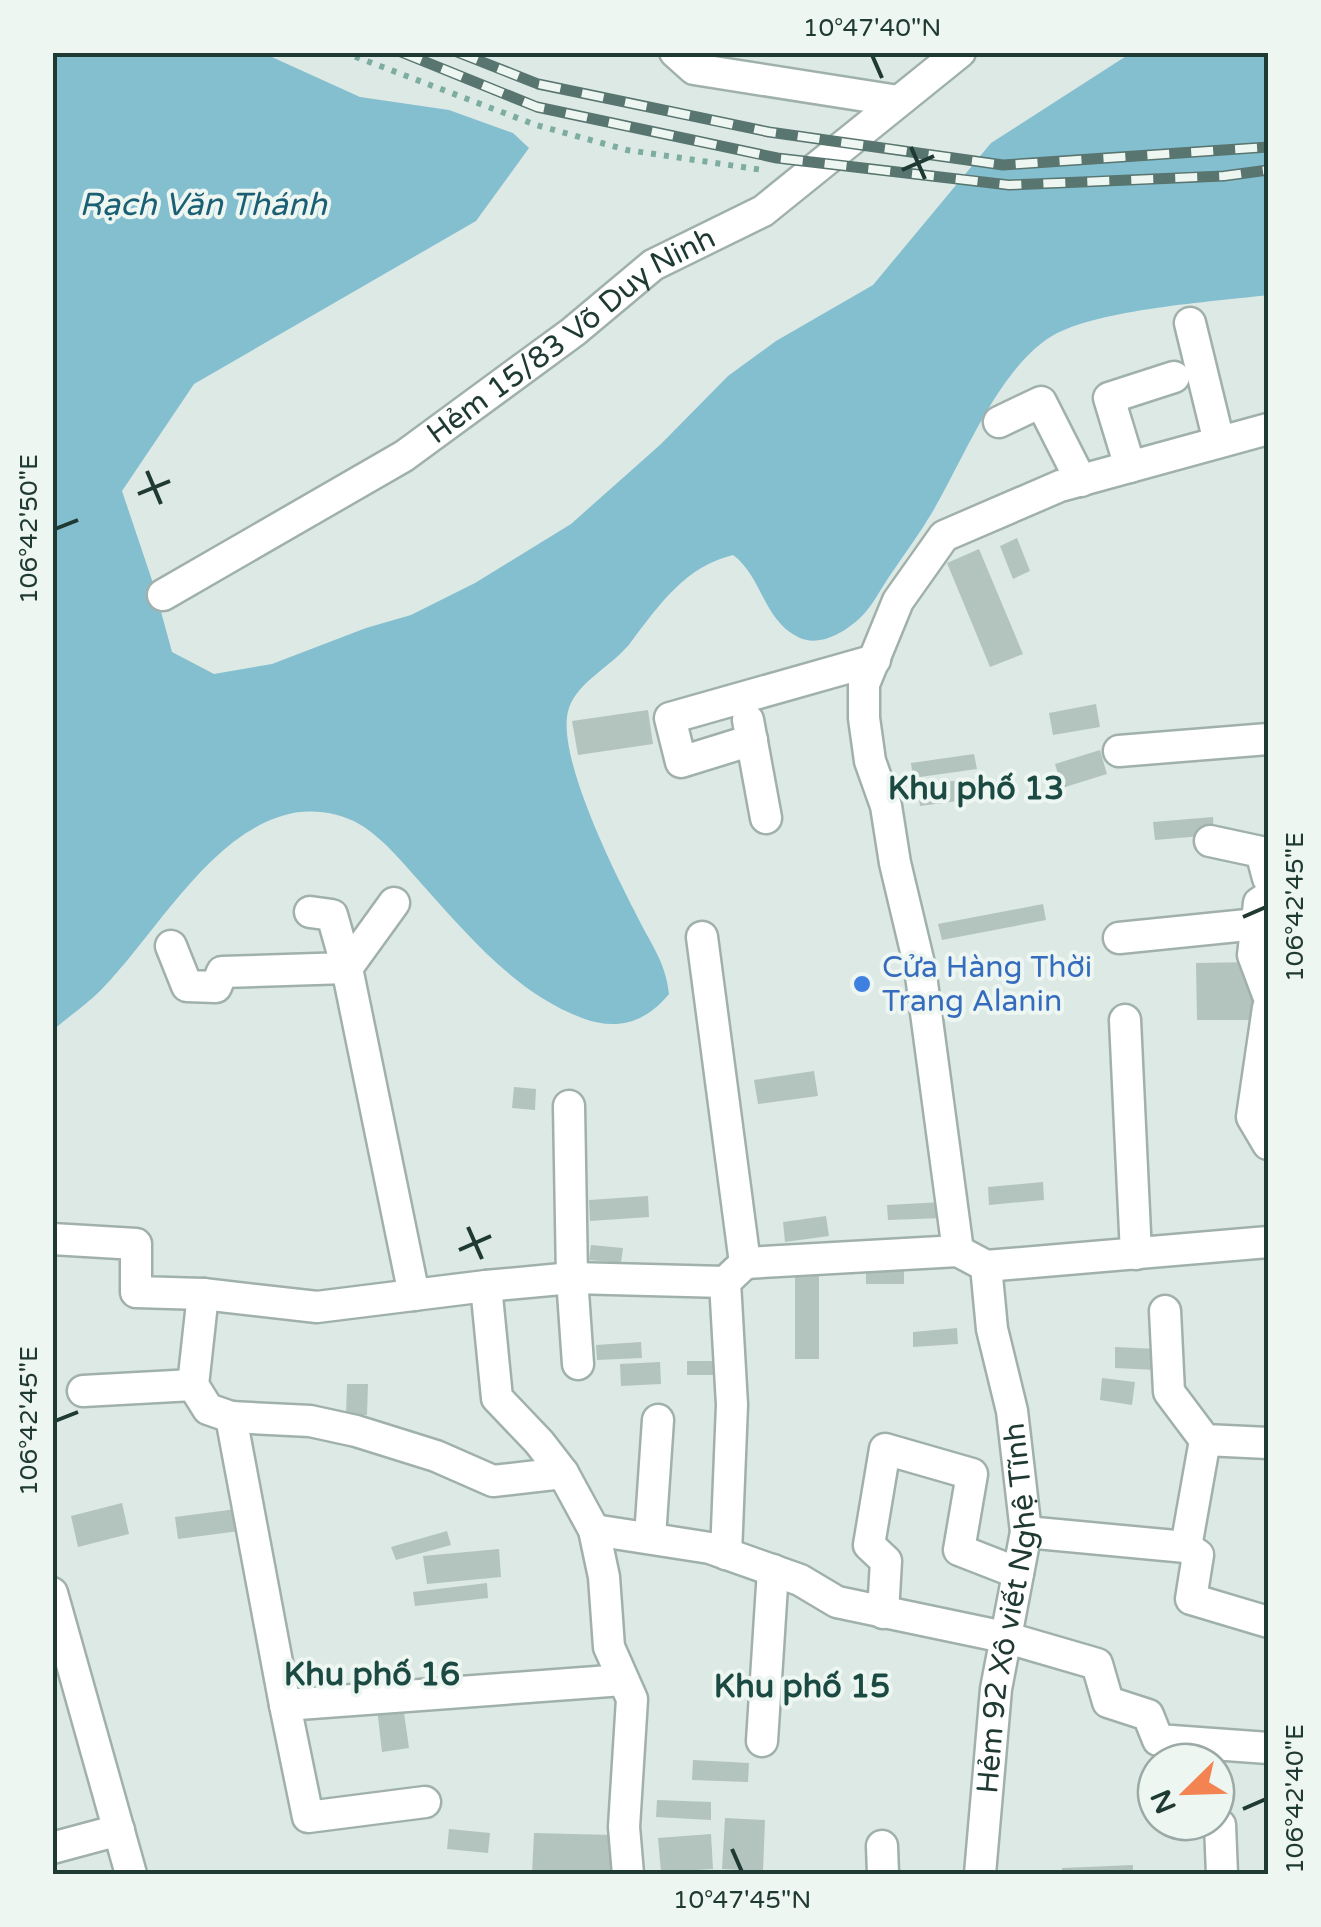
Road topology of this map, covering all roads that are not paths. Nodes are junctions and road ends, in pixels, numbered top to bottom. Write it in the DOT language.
graph roads {
  1 [pos="675,52"];
  2 [pos="960,52"];
  3 [pos="898,101"];
  4 [pos="1190,322"];
  5 [pos="1174,378"];
  6 [pos="999,422"];
  7 [pos="1268,429"];
  8 [pos="1219,442"];
  9 [pos="1130,467"];
  10 [pos="1081,480"];
  11 [pos="164,595"];
  12 [pos="875,660"];
  13 [pos="744,698"];
  14 [pos="1268,739"];
  15 [pos="752,740"];
  16 [pos="1119,751"];
  17 [pos="766,818"];
  18 [pos="1210,841"];
  19 [pos="1268,878"];
  20 [pos="394,903"];
  21 [pos="1262,910"];
  22 [pos="310,912"];
  23 [pos="702,937"];
  24 [pos="1119,938"];
  25 [pos="171,946"];
  26 [pos="347,968"];
  27 [pos="1268,994"];
  28 [pos="1268,1008"];
  29 [pos="1125,1020"];
  30 [pos="568,1106"];
  31 [pos="1268,1144"];
  32 [pos="52,1239"];
  33 [pos="1268,1242"];
  34 [pos="958,1251"];
  35 [pos="1136,1254"];
  36 [pos="986,1266"];
  37 [pos="735,1273"];
  38 [pos="491,1278"];
  39 [pos="572,1278"];
  40 [pos="203,1294"];
  41 [pos="414,1295"];
  42 [pos="1166,1311"];
  43 [pos="578,1364"];
  44 [pos="194,1385"];
  45 [pos="83,1391"];
  46 [pos="230,1418"];
  47 [pos="658,1420"];
  48 [pos="1205,1440"];
  49 [pos="1268,1444"];
  50 [pos="563,1474"];
  51 [pos="594,1530"];
  52 [pos="1026,1532"];
  53 [pos="650,1537"];
  54 [pos="1186,1548"];
  55 [pos="726,1554"];
  56 [pos="773,1570"];
  57 [pos="1018,1573"];
  58 [pos="52,1593"];
  59 [pos="883,1613"];
  60 [pos="1268,1622"];
  61 [pos="1004,1638"];
  62 [pos="62,1662"];
  63 [pos="624,1680"];
  64 [pos="284,1705"];
  65 [pos="762,1741"];
  66 [pos="1268,1748"];
  67 [pos="425,1802"];
  68 [pos="118,1830"];
  69 [pos="1221,1842"];
  70 [pos="52,1848"];
  71 [pos="131,1874"];
  72 [pos="628,1874"];
  73 [pos="980,1874"];
  74 [pos="1222,1874"];
  1 -- 3 [label="street"];
  2 -- 3 [label="street, Hẻm 15/83 Võ Duy Ninh"];
  3 -- 11 [label="street, Hẻm 15/83 Võ Duy Ninh"];
  4 -- 8 [label="street"];
  5 -- 9 [label="street"];
  6 -- 10 [label="street"];
  7 -- 8 [label="street"];
  8 -- 9 [label="street"];
  9 -- 10 [label="street"];
  10 -- 12 [label="street"];
  12 -- 13 [label="street"];
  12 -- 34 [label="street"];
  13 -- 15 [label="street"];
  13 -- 15 [label="street"];
  14 -- 16 [label="street"];
  15 -- 17 [label="street"];
  18 -- 19 [label="street"];
  20 -- 26 [label="street"];
  21 -- 24 [label="street"];
  21 -- 27 [label="street"];
  22 -- 26 [label="street"];
  23 -- 37 [label="street"];
  25 -- 26 [label="street"];
  26 -- 41 [label="street"];
  28 -- 31 [label="street"];
  29 -- 35 [label="street"];
  30 -- 39 [label="street"];
  32 -- 40 [label="street"];
  33 -- 35 [label="street"];
  34 -- 36 [label="street"];
  34 -- 37 [label="street"];
  35 -- 36 [label="street"];
  36 -- 52 [label="street, Hẻm 92 Xô viết Nghệ Tĩnh"];
  37 -- 39 [label="street"];
  37 -- 55 [label="street"];
  38 -- 39 [label="street"];
  38 -- 41 [label="street"];
  38 -- 50 [label="street"];
  39 -- 43 [label="street"];
  40 -- 41 [label="street"];
  40 -- 44 [label="street"];
  42 -- 48 [label="street"];
  44 -- 45 [label="street"];
  44 -- 46 [label="street"];
  46 -- 50 [label="street"];
  46 -- 64 [label="street"];
  47 -- 53 [label="street"];
  48 -- 49 [label="street"];
  48 -- 54 [label="street"];
  50 -- 51 [label="street"];
  51 -- 53 [label="street"];
  51 -- 63 [label="street"];
  52 -- 54 [label="street"];
  52 -- 57 [label="street, Hẻm 92 Xô viết Nghệ Tĩnh"];
  53 -- 55 [label="street"];
  54 -- 60 [label="street"];
  55 -- 56 [label="street"];
  56 -- 59 [label="street"];
  56 -- 65 [label="street"];
  57 -- 59 [label="street"];
  57 -- 61 [label="street, Hẻm 92 Xô viết Nghệ Tĩnh"];
  58 -- 62 [label="street"];
  59 -- 61 [label="street"];
  61 -- 66 [label="street"];
  61 -- 73 [label="street, Hẻm 92 Xô viết Nghệ Tĩnh"];
  62 -- 68 [label="street"];
  63 -- 64 [label="street"];
  63 -- 72 [label="street"];
  64 -- 67 [label="street"];
  68 -- 70 [label="street"];
  68 -- 71 [label="street"];
  69 -- 74 [label="street"];
}
